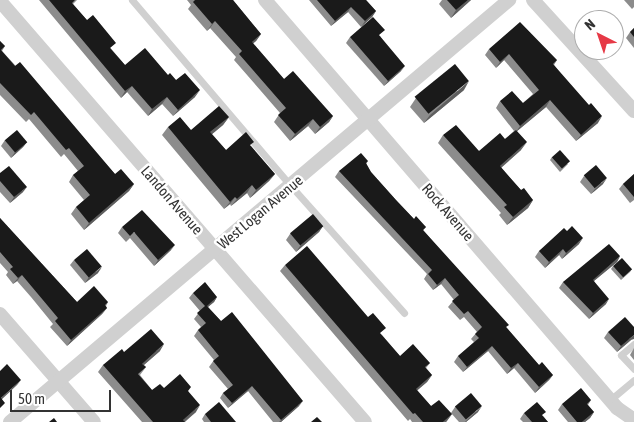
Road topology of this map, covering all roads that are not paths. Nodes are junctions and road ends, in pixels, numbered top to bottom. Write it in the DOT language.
graph roads {
  1 [pos="132,0"];
  2 [pos="265,0"];
  3 [pos="509,0"];
  4 [pos="533,0"];
  5 [pos="0,1"];
  6 [pos="634,111"];
  7 [pos="369,121"];
  8 [pos="291,186"];
  9 [pos="216,250"];
  10 [pos="404,313"];
  11 [pos="0,314"];
  12 [pos="634,344"];
  13 [pos="634,369"];
  14 [pos="634,380"];
  15 [pos="58,381"];
  16 [pos="610,400"];
  17 [pos="634,420"];
  18 [pos="10,422"];
  19 [pos="94,422"];
  20 [pos="365,422"];
  1 -- 8 [label="lane"];
  2 -- 7 [label="street, Rock Avenue"];
  3 -- 7 [label="street, West Logan Avenue"];
  4 -- 6 [label="street"];
  5 -- 9 [label="street, Landon Avenue"];
  7 -- 8 [label="street, West Logan Avenue"];
  7 -- 16 [label="street, Rock Avenue"];
  8 -- 9 [label="street, West Logan Avenue"];
  8 -- 10 [label="lane"];
  9 -- 15 [label="street, West Logan Avenue"];
  9 -- 20 [label="street, Landon Avenue"];
  11 -- 15 [label="street"];
  12 -- 13 [label="lane"];
  14 -- 16 [label="lane"];
  15 -- 18 [label="street, West Logan Avenue"];
  15 -- 19 [label="street"];
  16 -- 17 [label="street, Rock Avenue"];
}
